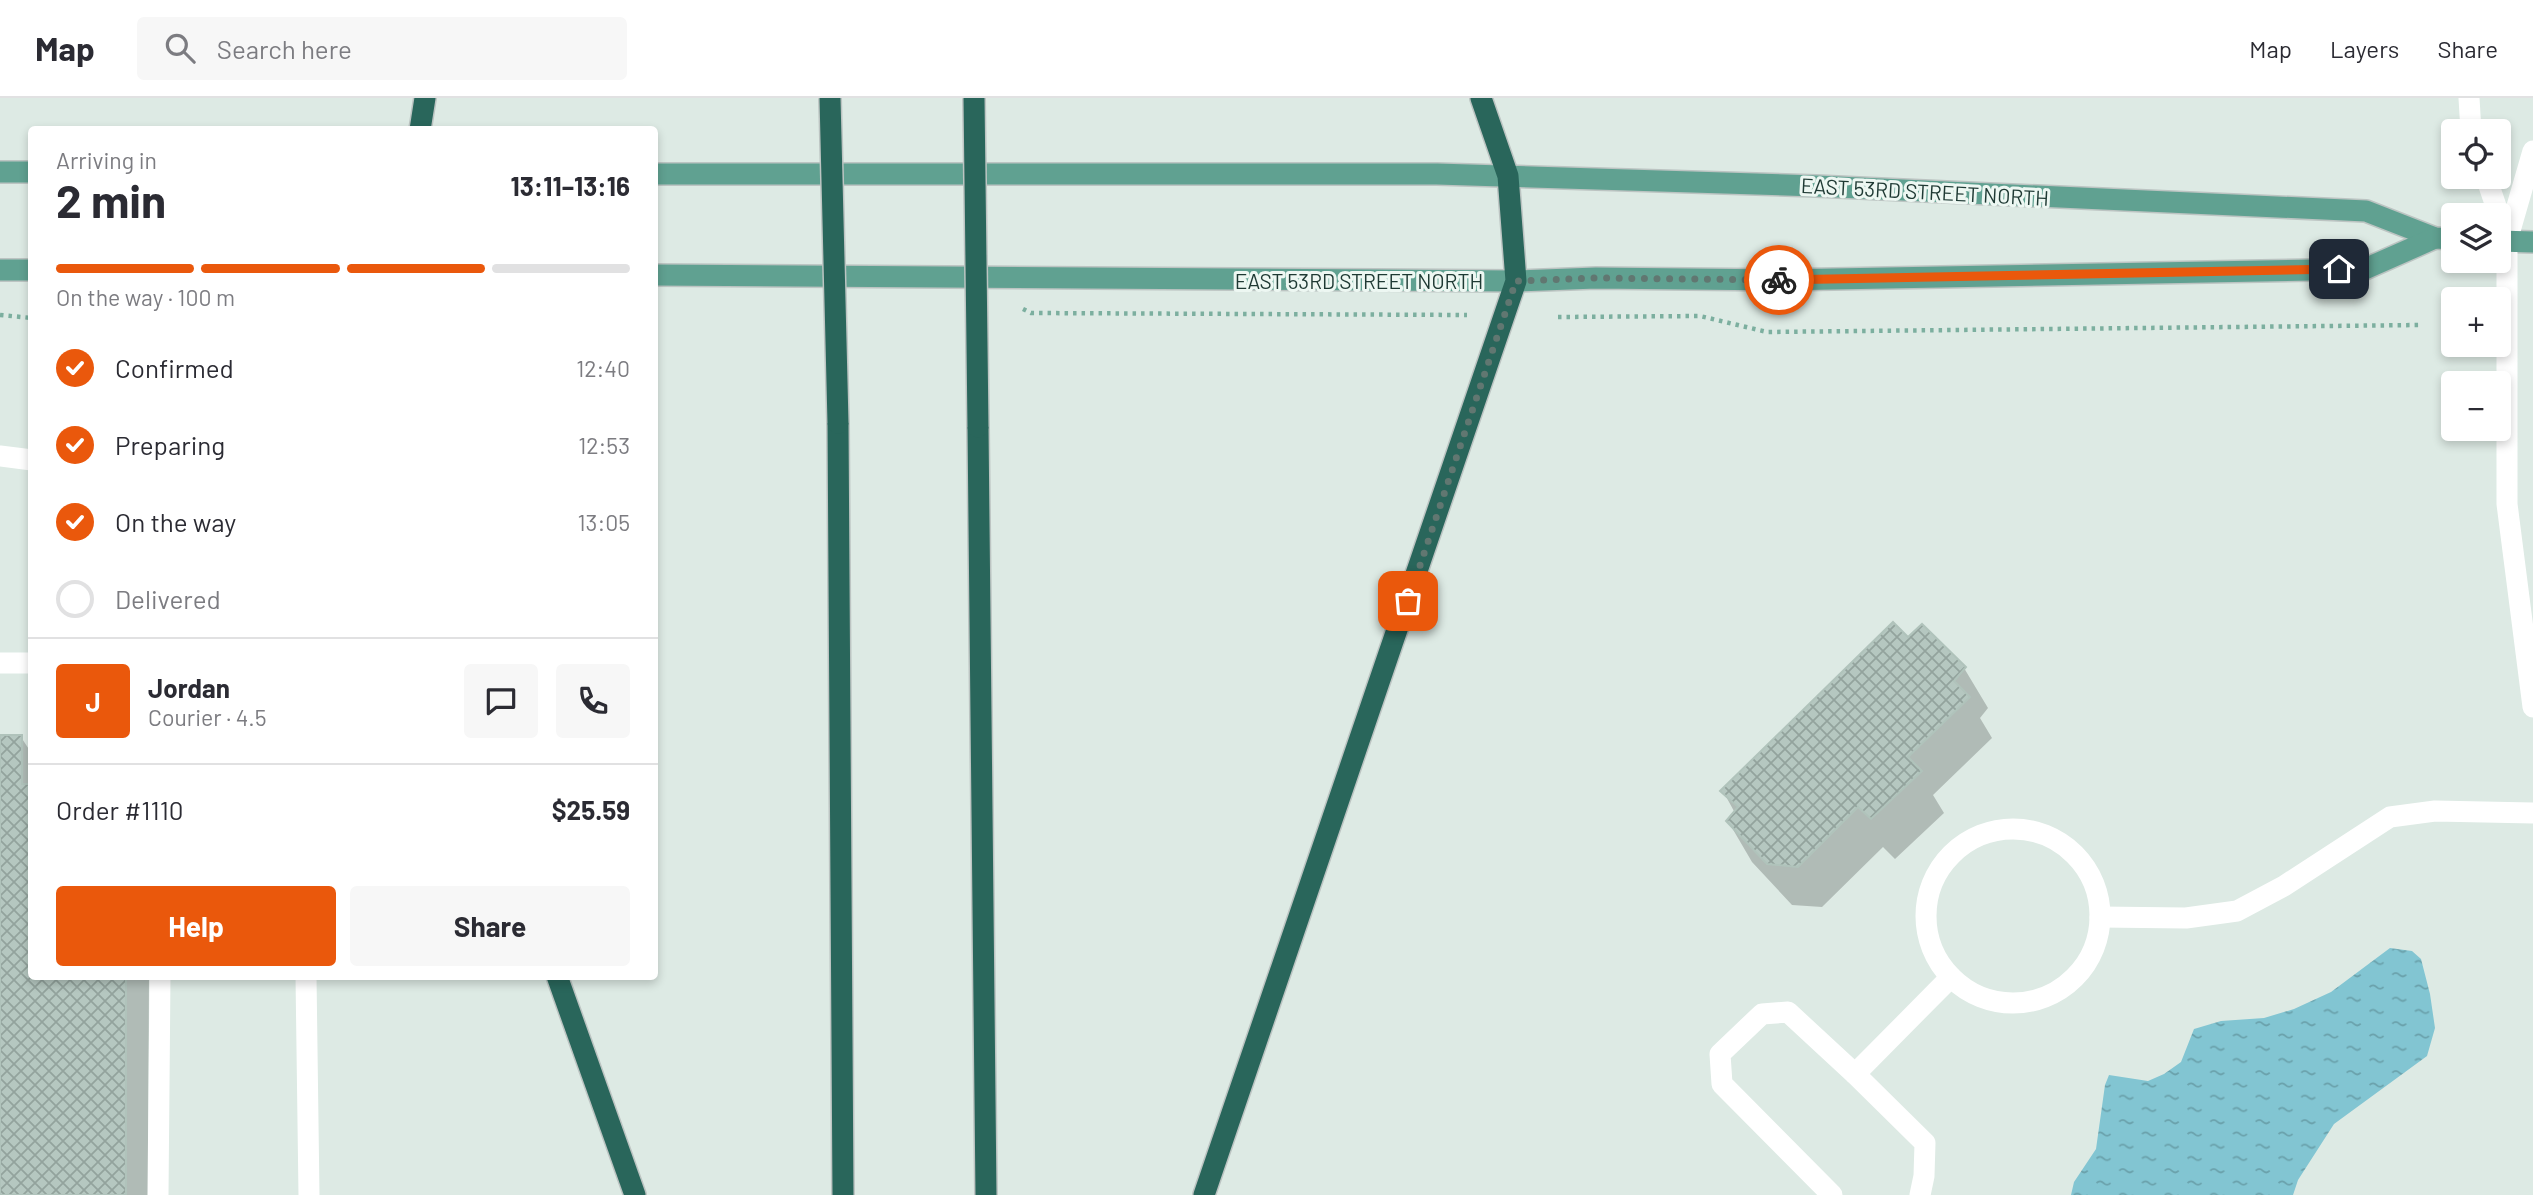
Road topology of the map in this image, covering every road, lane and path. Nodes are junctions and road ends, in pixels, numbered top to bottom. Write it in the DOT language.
graph roads {
  1 [pos="425,98"];
  2 [pos="830,98"];
  3 [pos="974,98"];
  4 [pos="1481,98"];
  5 [pos="2469,98"];
  6 [pos="2470,119"];
  7 [pos="421,126"];
  8 [pos="2533,151"];
  9 [pos="28,172"];
  10 [pos="0,173"];
  11 [pos="658,174"];
  12 [pos="1508,176"];
  13 [pos="2511,217"];
  14 [pos="2441,237"];
  15 [pos="2441,239"];
  16 [pos="2511,241"];
  17 [pos="2533,242"];
  18 [pos="0,270"];
  19 [pos="28,270"];
  20 [pos="2503,273"];
  21 [pos="658,275"];
  22 [pos="1516,281"];
  23 [pos="0,315"];
  24 [pos="1558,317"];
  25 [pos="28,318"];
  26 [pos="2421,325"];
  27 [pos="0,456"];
  28 [pos="28,460"];
  29 [pos="0,663"];
  30 [pos="28,663"];
  31 [pos="2533,707"];
  32 [pos="2533,813"];
  33 [pos="2100,917"];
  34 [pos="1951,977"];
  35 [pos="160,980"];
  36 [pos="306,980"];
  37 [pos="558,980"];
  38 [pos="1855,1074"];
  39 [pos="158,1195"];
  40 [pos="309,1195"];
  41 [pos="635,1195"];
  42 [pos="843,1195"];
  43 [pos="986,1195"];
  44 [pos="1204,1195"];
  45 [pos="1832,1195"];
  46 [pos="1920,1195"];
  1 -- 7 [label="highway"];
  2 -- 42 [label="highway, bridge"];
  3 -- 43 [label="highway, bridge"];
  4 -- 12 [label="highway"];
  5 -- 6 [label="street"];
  8 -- 13 [label="street"];
  9 -- 10 [label="main road"];
  11 -- 12 [label="main road, EAST 53RD STREET NORTH"];
  12 -- 14 [label="main road, EAST 53RD STREET NORTH"];
  12 -- 22 [label="highway"];
  15 -- 22 [label="main road, EAST 53RD STREET NORTH"];
  16 -- 17 [label="main road"];
  18 -- 19 [label="main road"];
  20 -- 31 [label="street"];
  21 -- 22 [label="main road, EAST 53RD STREET NORTH"];
  22 -- 44 [label="highway"];
  23 -- 25 [label="path"];
  24 -- 26 [label="path"];
  27 -- 28 [label="street"];
  29 -- 30 [label="street"];
  32 -- 33 [label="street"];
  33 -- 34 [label="street"];
  33 -- 34 [label="street"];
  34 -- 38 [label="street"];
  35 -- 39 [label="street"];
  36 -- 40 [label="street"];
  37 -- 41 [label="highway"];
  38 -- 45 [label="street"];
  38 -- 46 [label="street"];
}
